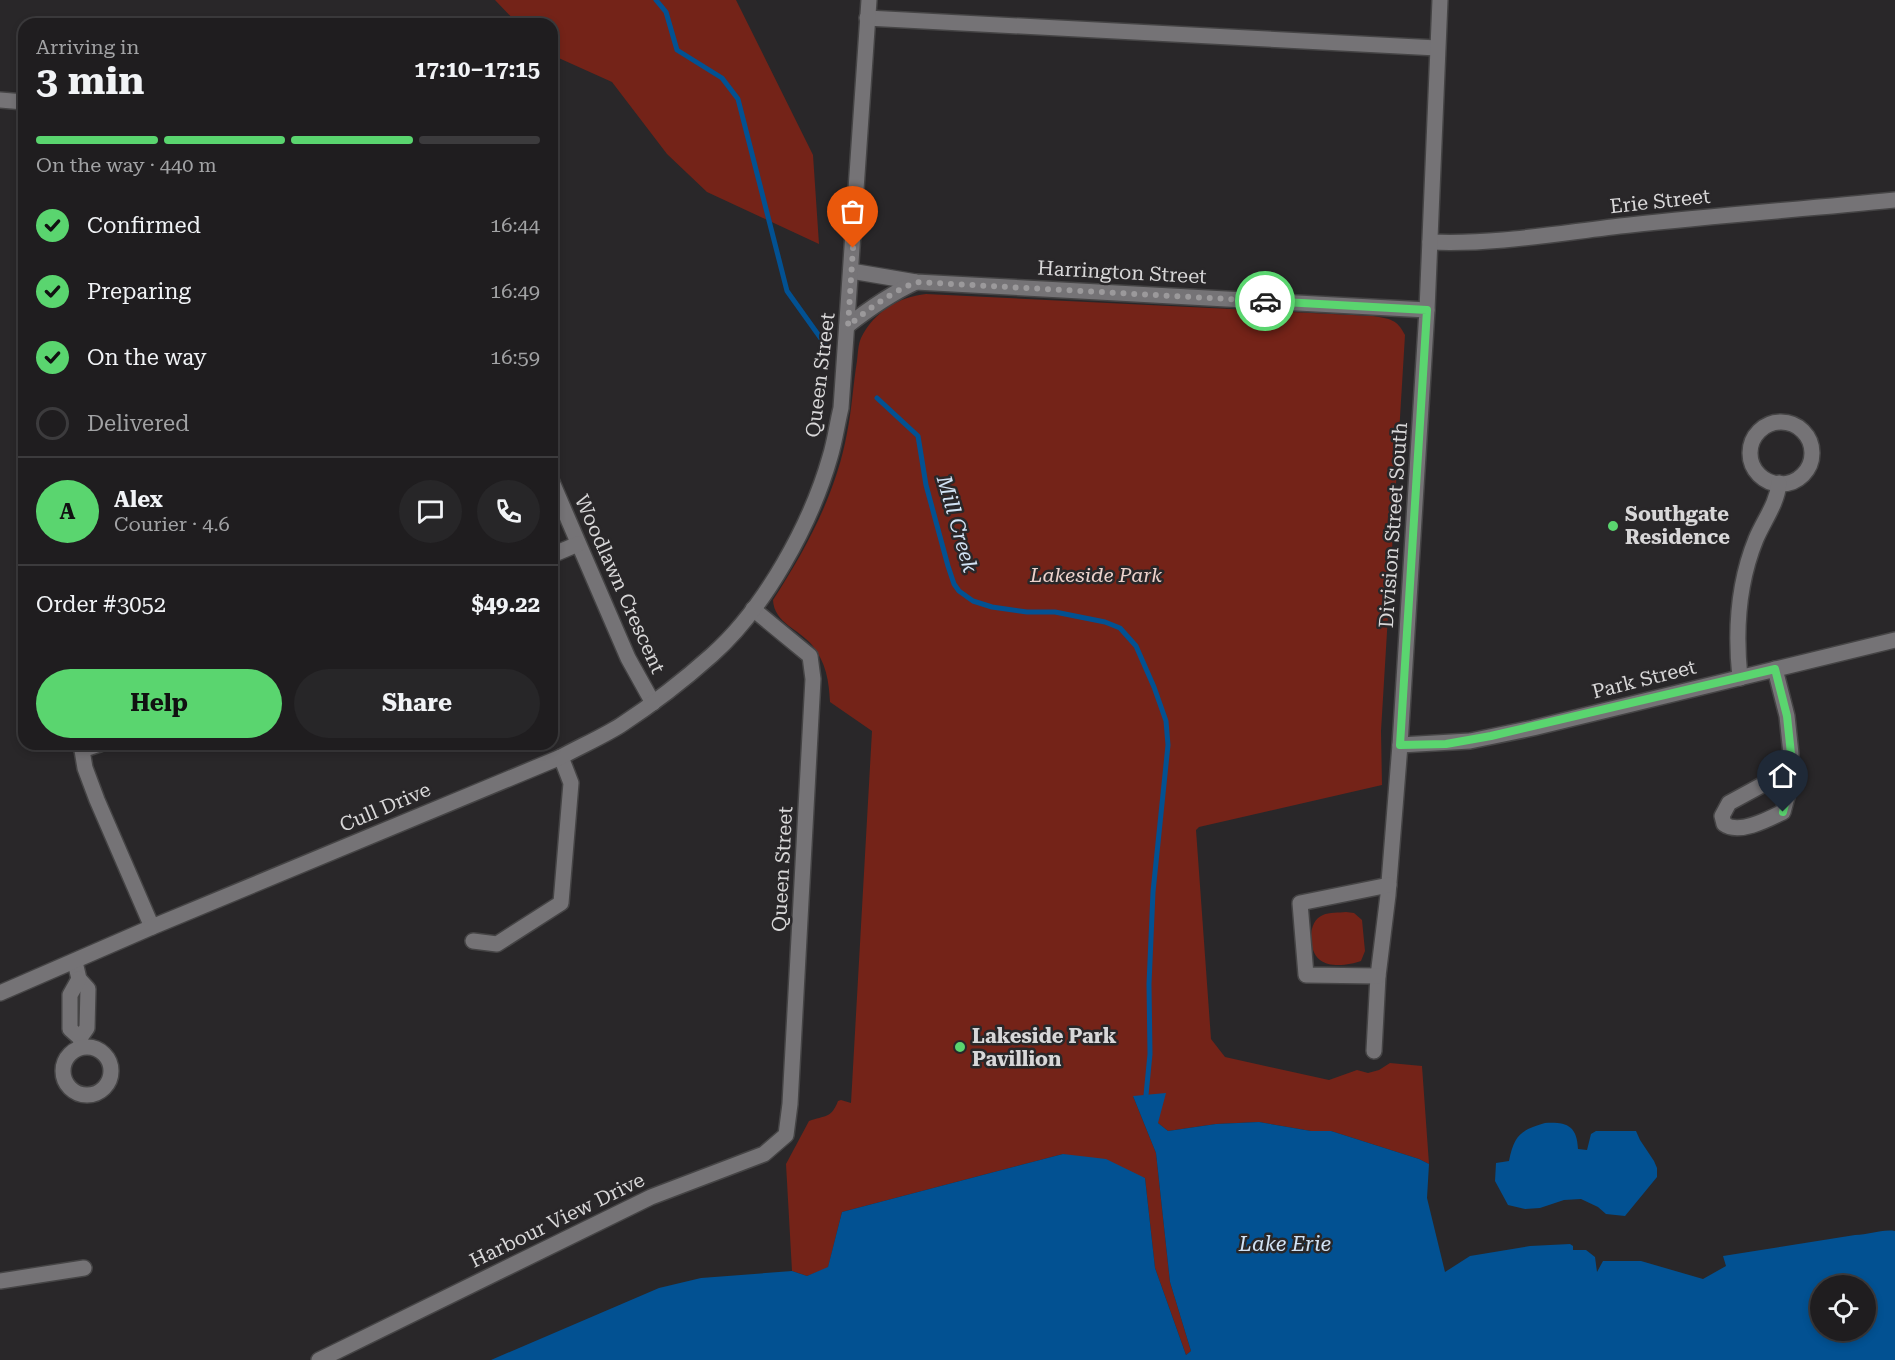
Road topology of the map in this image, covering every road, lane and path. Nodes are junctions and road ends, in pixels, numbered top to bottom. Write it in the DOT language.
graph roads {
  1 [pos="869,0"];
  2 [pos="1440,0"];
  3 [pos="867,18"];
  4 [pos="1437,48"];
  5 [pos="0,100"];
  6 [pos="18,102"];
  7 [pos="1895,201"];
  8 [pos="1430,242"];
  9 [pos="851,271"];
  10 [pos="916,282"];
  11 [pos="1427,310"];
  12 [pos="848,326"];
  13 [pos="1779,483"];
  14 [pos="558,496"];
  15 [pos="578,544"];
  16 [pos="558,552"];
  17 [pos="753,609"];
  18 [pos="1895,640"];
  19 [pos="1775,669"];
  20 [pos="1740,678"];
  21 [pos="652,703"];
  22 [pos="1400,745"];
  23 [pos="82,750"];
  24 [pos="561,757"];
  25 [pos="1788,771"];
  26 [pos="1389,885"];
  27 [pos="152,927"];
  28 [pos="473,940"];
  29 [pos="75,962"];
  30 [pos="1378,976"];
  31 [pos="0,993"];
  32 [pos="81,1043"];
  33 [pos="1374,1051"];
  34 [pos="790,1104"];
  35 [pos="84,1268"];
  36 [pos="0,1281"];
  37 [pos="320,1360"];
  1 -- 3 [label="street, Queen Street"];
  2 -- 4 [label="street, Division Street South"];
  3 -- 4 [label="street"];
  3 -- 9 [label="street, Queen Street"];
  4 -- 8 [label="street, Division Street South"];
  5 -- 6 [label="street"];
  7 -- 8 [label="street, Erie Street"];
  8 -- 11 [label="street, Division Street South"];
  9 -- 10 [label="street, Harrington Street"];
  9 -- 12 [label="street, Queen Street"];
  10 -- 11 [label="street, Harrington Street"];
  10 -- 12 [label="street"];
  11 -- 22 [label="street, Division Street South"];
  12 -- 17 [label="street, Queen Street"];
  13 -- 13 [label="street"];
  13 -- 20 [label="street"];
  14 -- 15 [label="street, Woodlawn Crescent"];
  15 -- 16 [label="street"];
  15 -- 21 [label="street, Woodlawn Crescent"];
  17 -- 21 [label="street, Cull Drive"];
  17 -- 34 [label="street, Queen Street"];
  18 -- 19 [label="street, Park Street"];
  19 -- 20 [label="street, Park Street"];
  19 -- 25 [label="street"];
  20 -- 22 [label="street, Park Street"];
  21 -- 24 [label="street, Cull Drive"];
  22 -- 26 [label="street, Division Street South"];
  23 -- 27 [label="street"];
  24 -- 27 [label="street, Cull Drive"];
  24 -- 28 [label="street"];
  25 -- 25 [label="street"];
  26 -- 30 [label="street, Division Street South"];
  26 -- 30 [label="street"];
  27 -- 29 [label="street, Cull Drive"];
  29 -- 31 [label="street, Cull Drive"];
  29 -- 32 [label="street"];
  30 -- 33 [label="street, Division Street South"];
  34 -- 37 [label="street, Harbour View Drive"];
  35 -- 36 [label="street"];
}
